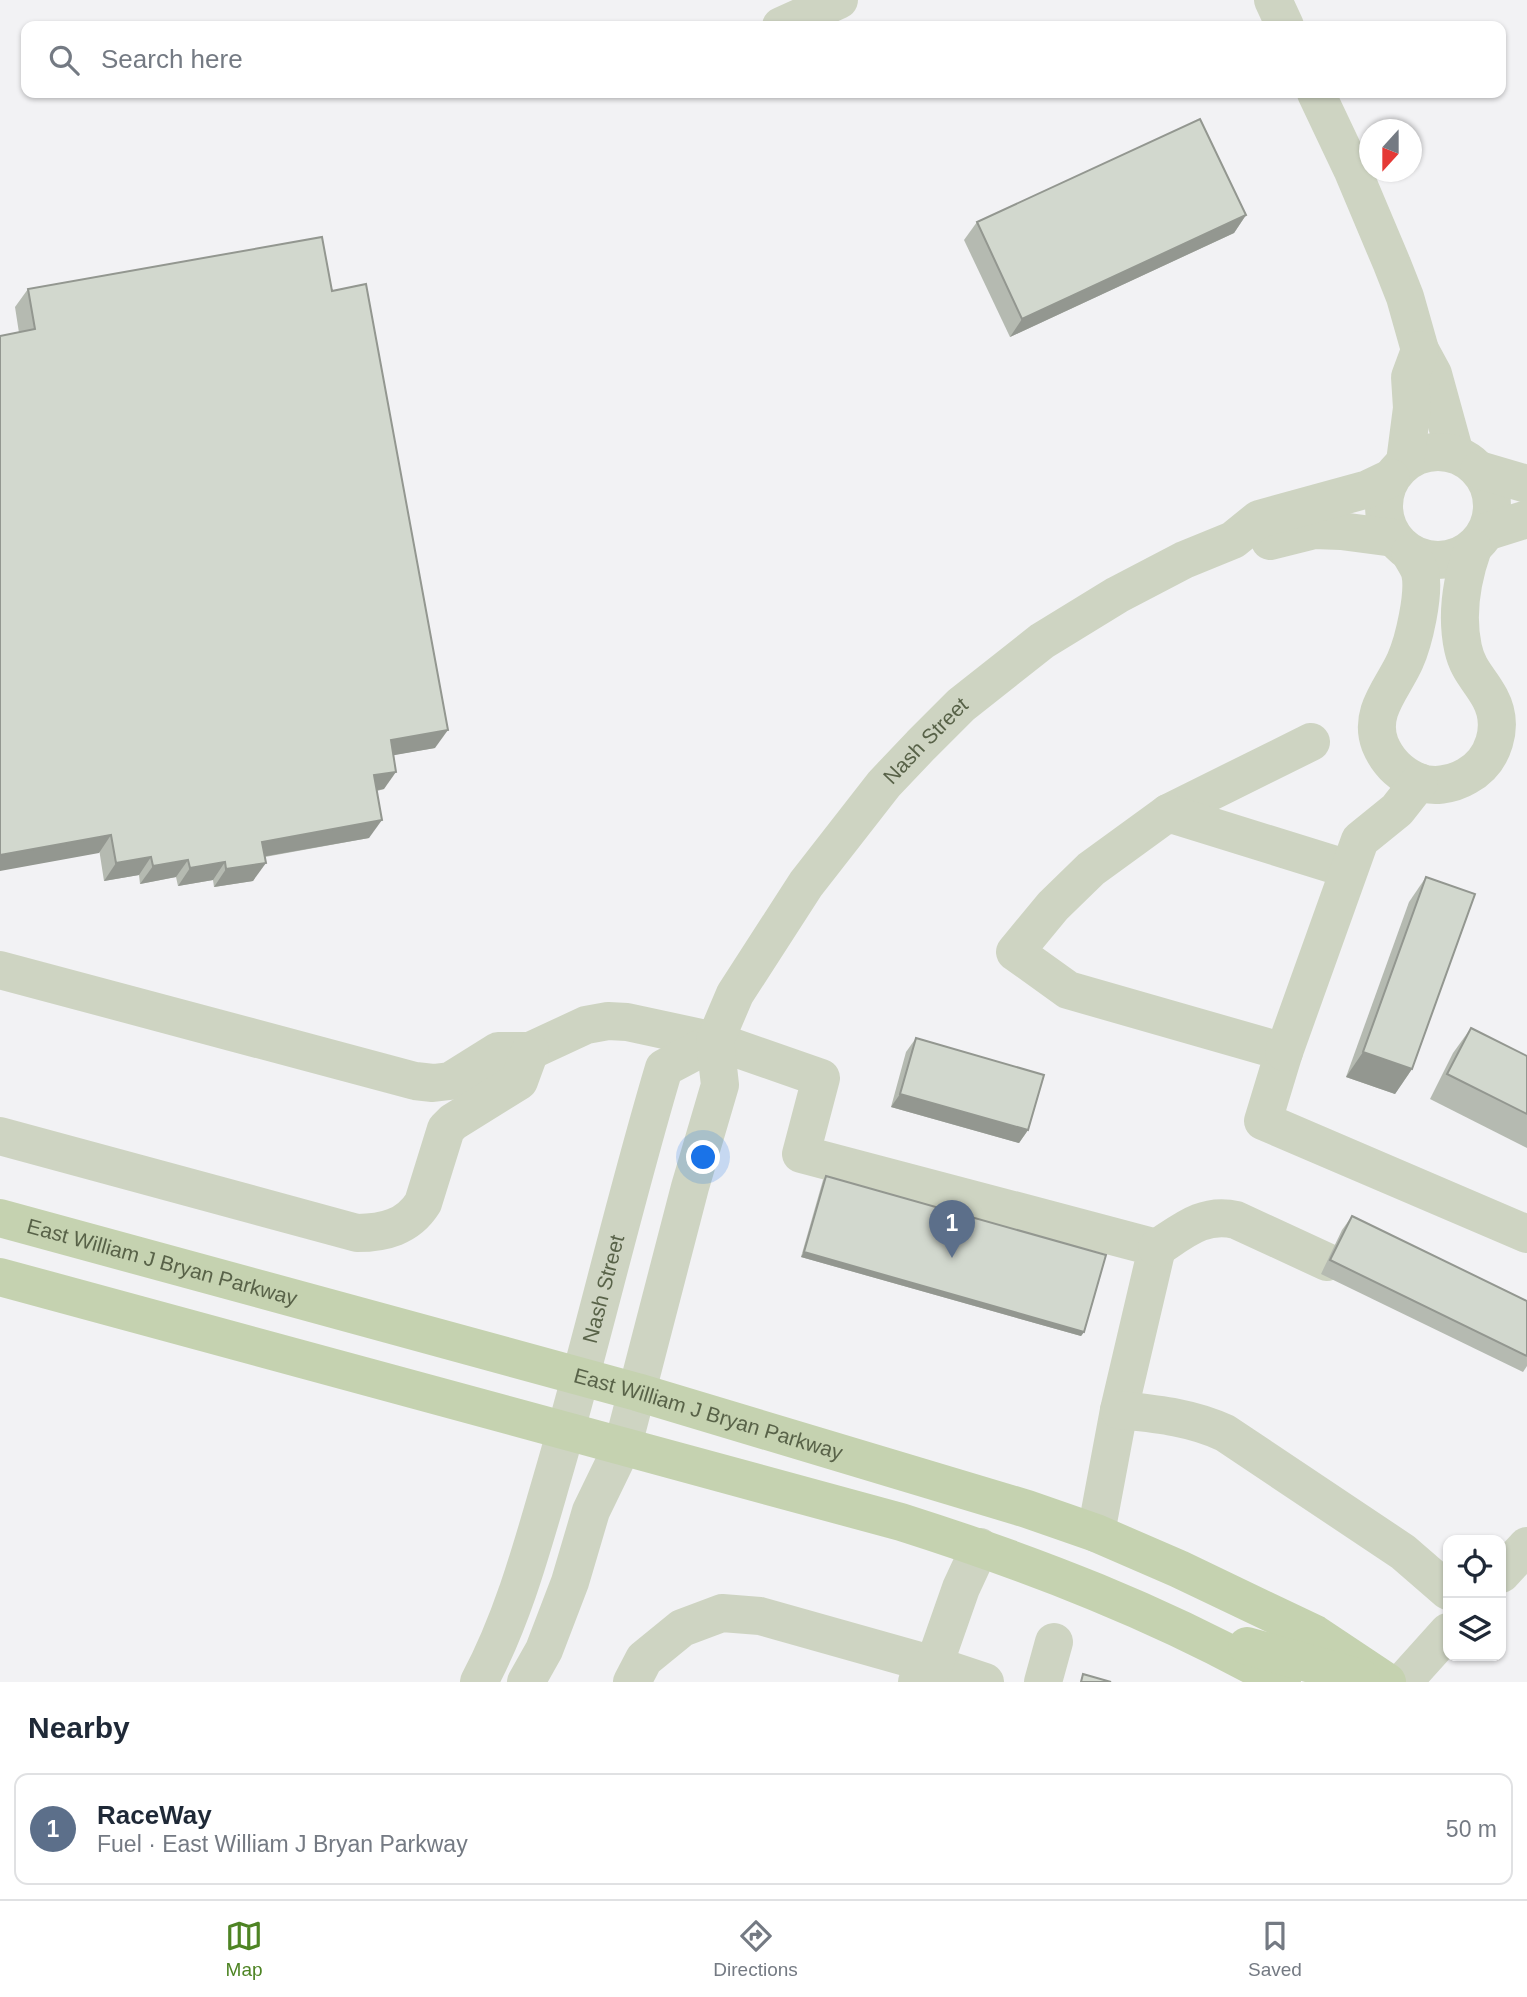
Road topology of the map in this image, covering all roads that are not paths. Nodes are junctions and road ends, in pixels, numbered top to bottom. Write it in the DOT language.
graph roads {
  1 [pos="839,0"];
  2 [pos="1273,0"];
  3 [pos="792,21"];
  4 [pos="1282,21"];
  5 [pos="1318,98"];
  6 [pos="1420,350"];
  7 [pos="1467,462"];
  8 [pos="1398,470"];
  9 [pos="1527,484"];
  10 [pos="1527,519"];
  11 [pos="1233,540"];
  12 [pos="1479,540"];
  13 [pos="1402,546"];
  14 [pos="1512,719"];
  15 [pos="1311,743"];
  16 [pos="1419,782"];
  17 [pos="1168,813"];
  18 [pos="1348,869"];
  19 [pos="0,970"];
  20 [pos="715,1041"];
  21 [pos="530,1051"];
  22 [pos="1284,1052"];
  23 [pos="415,1081"];
  24 [pos="446,1129"];
  25 [pos="0,1136"];
  26 [pos="0,1218"];
  27 [pos="1527,1234"];
  28 [pos="1157,1248"];
  29 [pos="1327,1262"];
  30 [pos="0,1277"];
  31 [pos="580,1377"];
  32 [pos="637,1392"];
  33 [pos="1119,1410"];
  34 [pos="566,1430"];
  35 [pos="623,1445"];
  36 [pos="1096,1533"];
  37 [pos="1527,1546"];
  38 [pos="980,1547"];
  39 [pos="1506,1569"];
  40 [pos="1443,1587"];
  41 [pos="1171,1625"];
  42 [pos="1443,1638"];
  43 [pos="1054,1642"];
  44 [pos="925,1673"];
  45 [pos="479,1682"];
  46 [pos="526,1682"];
  47 [pos="632,1682"];
  48 [pos="985,1682"];
  49 [pos="1044,1682"];
  50 [pos="1282,1682"];
  51 [pos="1374,1682"];
  52 [pos="1387,1682"];
  53 [pos="1403,1682"];
  1 -- 3 [label="street"];
  2 -- 4 [label="street"];
  5 -- 6 [label="street"];
  6 -- 7 [label="street"];
  6 -- 8 [label="street"];
  7 -- 8 [label="street"];
  7 -- 9 [label="street"];
  7 -- 12 [label="street"];
  8 -- 11 [label="street, Nash Street"];
  8 -- 13 [label="street"];
  10 -- 12 [label="street"];
  11 -- 13 [label="street, Nash Street"];
  11 -- 20 [label="street, Nash Street"];
  12 -- 13 [label="street"];
  12 -- 14 [label="street"];
  13 -- 16 [label="street"];
  14 -- 16 [label="street"];
  15 -- 17 [label="street"];
  16 -- 18 [label="street"];
  17 -- 18 [label="street"];
  17 -- 22 [label="street"];
  18 -- 22 [label="street"];
  19 -- 23 [label="street"];
  20 -- 21 [label="street"];
  20 -- 28 [label="street"];
  20 -- 31 [label="street, Nash Street"];
  20 -- 32 [label="street, Nash Street"];
  21 -- 23 [label="street"];
  21 -- 24 [label="street"];
  22 -- 27 [label="street"];
  23 -- 24 [label="street"];
  24 -- 25 [label="street"];
  26 -- 31 [label="main road, East William J Bryan Parkway"];
  28 -- 29 [label="street"];
  28 -- 33 [label="street"];
  30 -- 34 [label="main road"];
  31 -- 32 [label="main road, East William J Bryan Parkway"];
  31 -- 34 [label="street, Nash Street"];
  32 -- 35 [label="street, Nash Street"];
  32 -- 36 [label="main road, East William J Bryan Parkway"];
  33 -- 36 [label="street"];
  33 -- 40 [label="street"];
  34 -- 35 [label="main road"];
  34 -- 45 [label="street, Nash Street"];
  35 -- 38 [label="main road"];
  35 -- 46 [label="street, Nash Street"];
  36 -- 52 [label="main road, East William J Bryan Parkway"];
  37 -- 39 [label="street"];
  38 -- 41 [label="main road"];
  38 -- 44 [label="street"];
  41 -- 50 [label="main road"];
  41 -- 51 [label="main road"];
  42 -- 53 [label="street"];
  43 -- 49 [label="street"];
  44 -- 47 [label="street"];
  44 -- 48 [label="street"];
}
